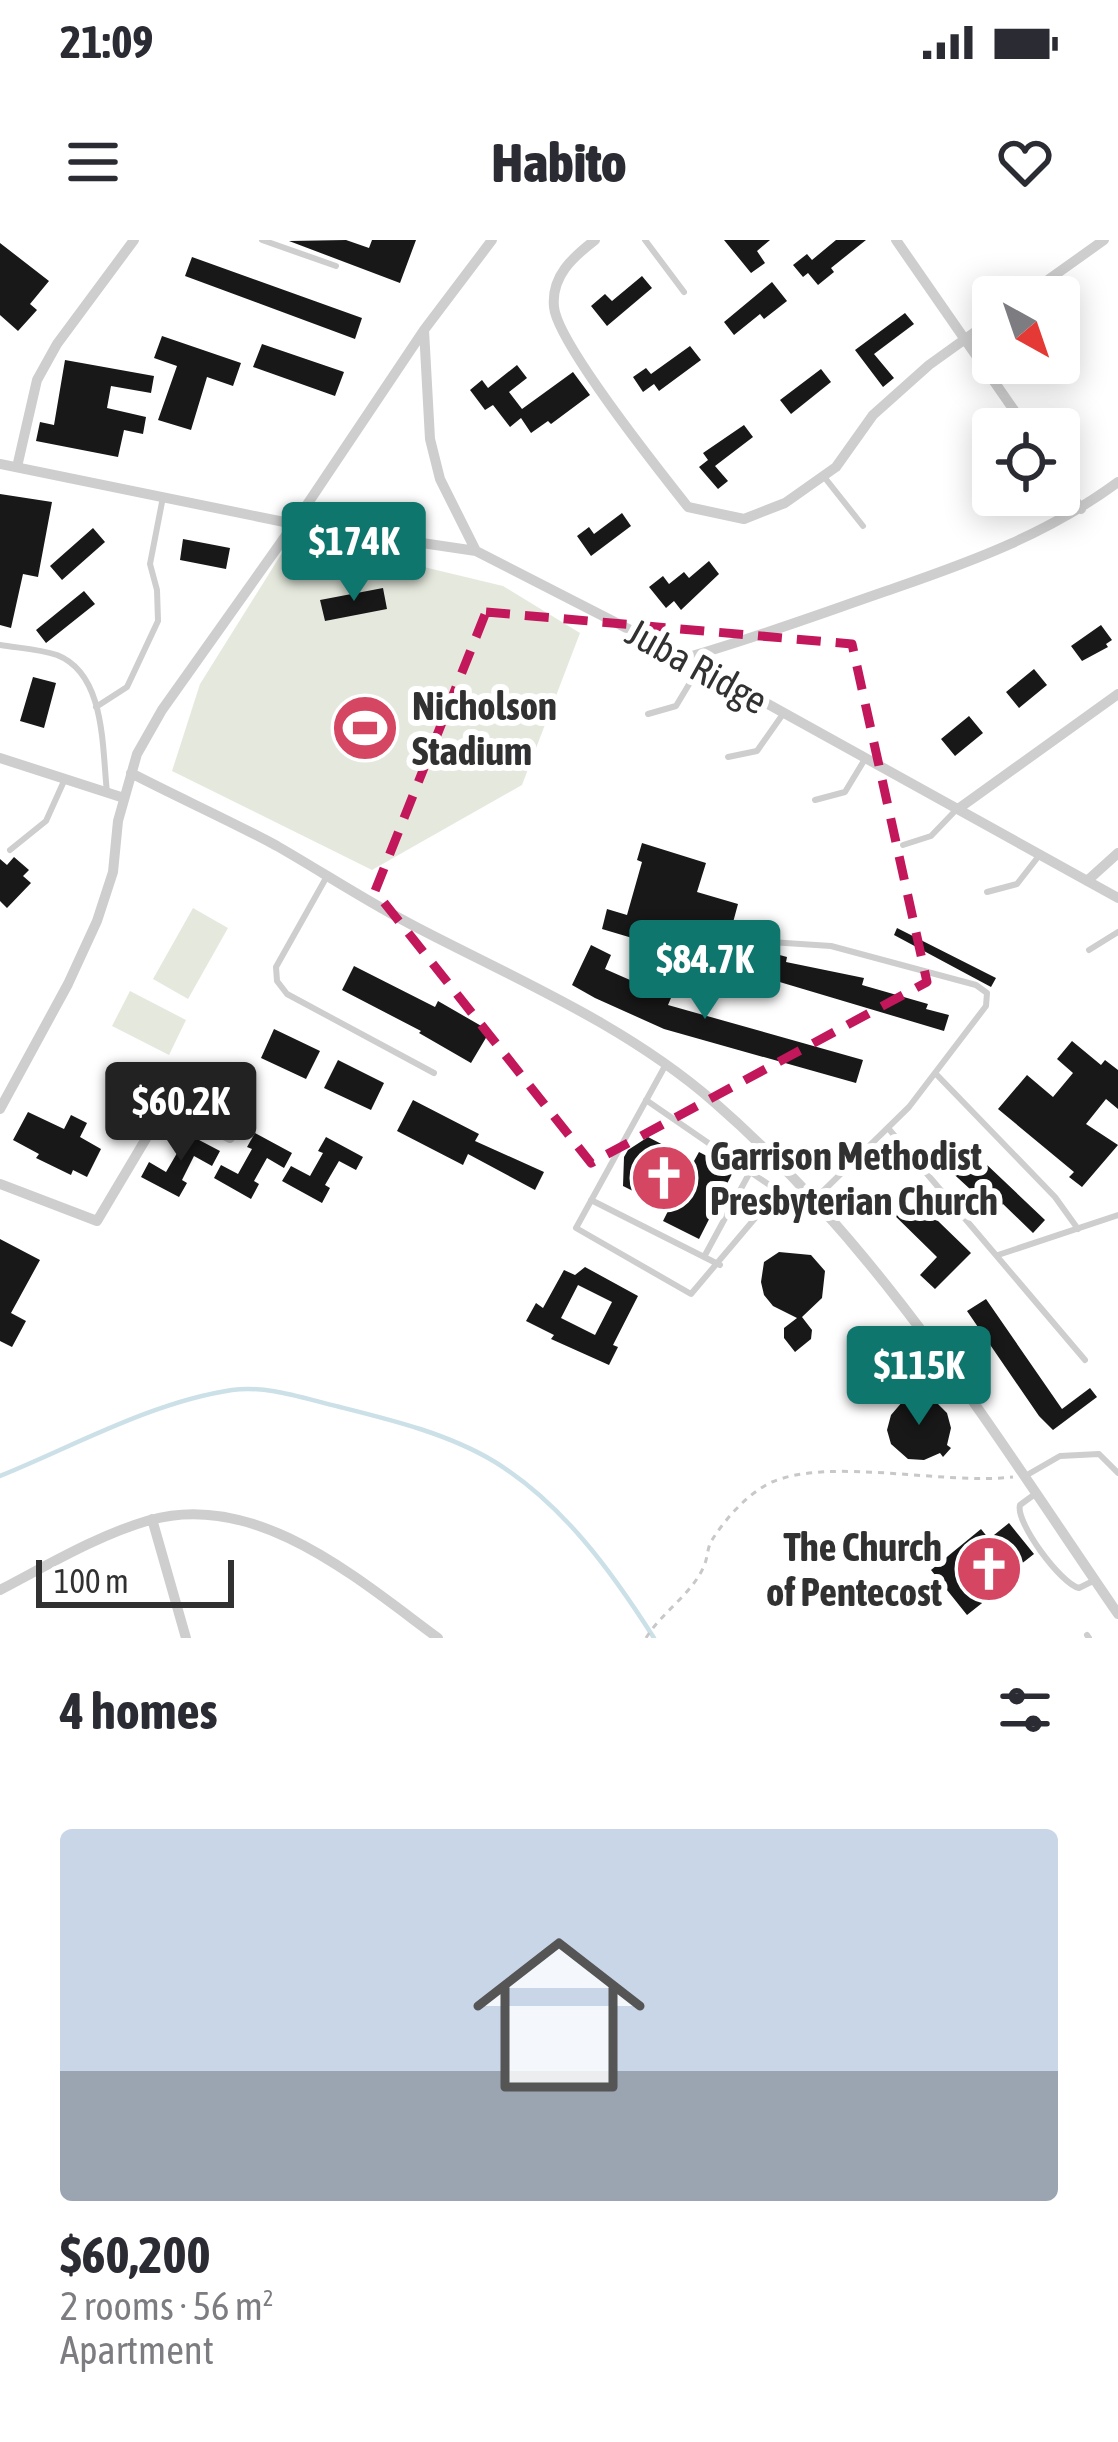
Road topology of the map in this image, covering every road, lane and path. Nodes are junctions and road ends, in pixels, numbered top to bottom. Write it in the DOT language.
graph roads {
  1 [pos="134,240"];
  2 [pos="262,240"];
  3 [pos="492,240"];
  4 [pos="595,240"];
  5 [pos="645,240"];
  6 [pos="896,240"];
  7 [pos="1104,240"];
  8 [pos="336,266"];
  9 [pos="1053,276"];
  10 [pos="684,292"];
  11 [pos="424,330"];
  12 [pos="972,334"];
  13 [pos="966,338"];
  14 [pos="1013,408"];
  15 [pos="0,464"];
  16 [pos="17,467"];
  17 [pos="822,475"];
  18 [pos="1118,482"];
  19 [pos="163,497"];
  20 [pos="1081,509"];
  21 [pos="294,524"];
  22 [pos="863,526"];
  23 [pos="476,551"];
  24 [pos="0,645"];
  25 [pos="686,658"];
  26 [pos="700,666"];
  27 [pos="1118,694"];
  28 [pos="96,707"];
  29 [pos="648,714"];
  30 [pos="783,714"];
  31 [pos="728,757"];
  32 [pos="0,758"];
  33 [pos="865,759"];
  34 [pos="130,773"];
  35 [pos="66,778"];
  36 [pos="107,792"];
  37 [pos="124,798"];
  38 [pos="815,800"];
  39 [pos="958,808"];
  40 [pos="903,845"];
  41 [pos="10,850"];
  42 [pos="1040,854"];
  43 [pos="1118,854"];
  44 [pos="326,878"];
  45 [pos="1087,881"];
  46 [pos="987,892"];
  47 [pos="1118,898"];
  48 [pos="1118,932"];
  49 [pos="756,937"];
  50 [pos="1089,950"];
  51 [pos="665,1066"];
  52 [pos="434,1073"];
  53 [pos="937,1075"];
  54 [pos="646,1100"];
  55 [pos="0,1109"];
  56 [pos="888,1128"];
  57 [pos="230,1138"];
  58 [pos="750,1172"];
  59 [pos="0,1184"];
  60 [pos="591,1200"];
  61 [pos="814,1200"];
  62 [pos="1118,1215"];
  63 [pos="1078,1229"];
  64 [pos="998,1256"];
  65 [pos="704,1257"];
  66 [pos="719,1264"];
  67 [pos="1084,1360"];
  68 [pos="1118,1472"];
  69 [pos="1027,1475"];
  70 [pos="1038,1492"];
  71 [pos="152,1519"];
  72 [pos="1095,1580"];
  73 [pos="0,1590"];
  74 [pos="1118,1614"];
  75 [pos="186,1638"];
  76 [pos="438,1638"];
  77 [pos="646,1638"];
  1 -- 16 [label="street"];
  2 -- 8 [label="lane"];
  3 -- 11 [label="street"];
  4 -- 17 [label="street"];
  5 -- 10 [label="lane"];
  6 -- 13 [label="street"];
  7 -- 9 [label="street"];
  11 -- 21 [label="street"];
  11 -- 23 [label="street"];
  12 -- 13 [label="street"];
  13 -- 14 [label="street"];
  13 -- 17 [label="street"];
  15 -- 16 [label="street, Juba Ridge"];
  16 -- 19 [label="street, Juba Ridge"];
  17 -- 22 [label="lane"];
  18 -- 20 [label="street"];
  19 -- 21 [label="street, Juba Ridge"];
  19 -- 28 [label="lane"];
  20 -- 25 [label="street"];
  21 -- 23 [label="street, Juba Ridge"];
  21 -- 34 [label="street"];
  23 -- 25 [label="street, Juba Ridge"];
  24 -- 28 [label="lane"];
  25 -- 26 [label="street, Juba Ridge"];
  26 -- 29 [label="lane"];
  26 -- 30 [label="street, Juba Ridge"];
  27 -- 39 [label="street"];
  28 -- 36 [label="lane"];
  30 -- 31 [label="lane"];
  30 -- 33 [label="street, Juba Ridge"];
  32 -- 35 [label="street"];
  33 -- 38 [label="lane"];
  33 -- 39 [label="street, Juba Ridge"];
  34 -- 37 [label="street"];
  34 -- 44 [label="street"];
  35 -- 36 [label="street"];
  35 -- 41 [label="lane"];
  36 -- 37 [label="street"];
  37 -- 55 [label="street"];
  39 -- 40 [label="lane"];
  39 -- 42 [label="street, Juba Ridge"];
  42 -- 45 [label="street, Juba Ridge"];
  42 -- 46 [label="lane"];
  43 -- 45 [label="street"];
  44 -- 51 [label="street"];
  44 -- 52 [label="lane"];
  45 -- 47 [label="street, Juba Ridge"];
  48 -- 50 [label="lane"];
  49 -- 53 [label="lane"];
  51 -- 54 [label="lane"];
  51 -- 61 [label="street"];
  53 -- 56 [label="lane"];
  53 -- 63 [label="lane"];
  54 -- 58 [label="lane"];
  54 -- 60 [label="lane"];
  56 -- 61 [label="lane"];
  56 -- 64 [label="lane"];
  57 -- 59 [label="street"];
  58 -- 65 [label="lane"];
  58 -- 66 [label="lane"];
  60 -- 65 [label="lane"];
  60 -- 66 [label="lane"];
  61 -- 69 [label="street"];
  62 -- 63 [label="lane"];
  63 -- 64 [label="lane"];
  64 -- 67 [label="lane"];
  65 -- 66 [label="lane"];
  68 -- 69 [label="lane"];
  69 -- 70 [label="street"];
  69 -- 77 [label="path"];
  70 -- 72 [label="street"];
  70 -- 72 [label="lane"];
  71 -- 73 [label="street"];
  71 -- 75 [label="street"];
  71 -- 76 [label="street"];
  72 -- 74 [label="street"];
}
